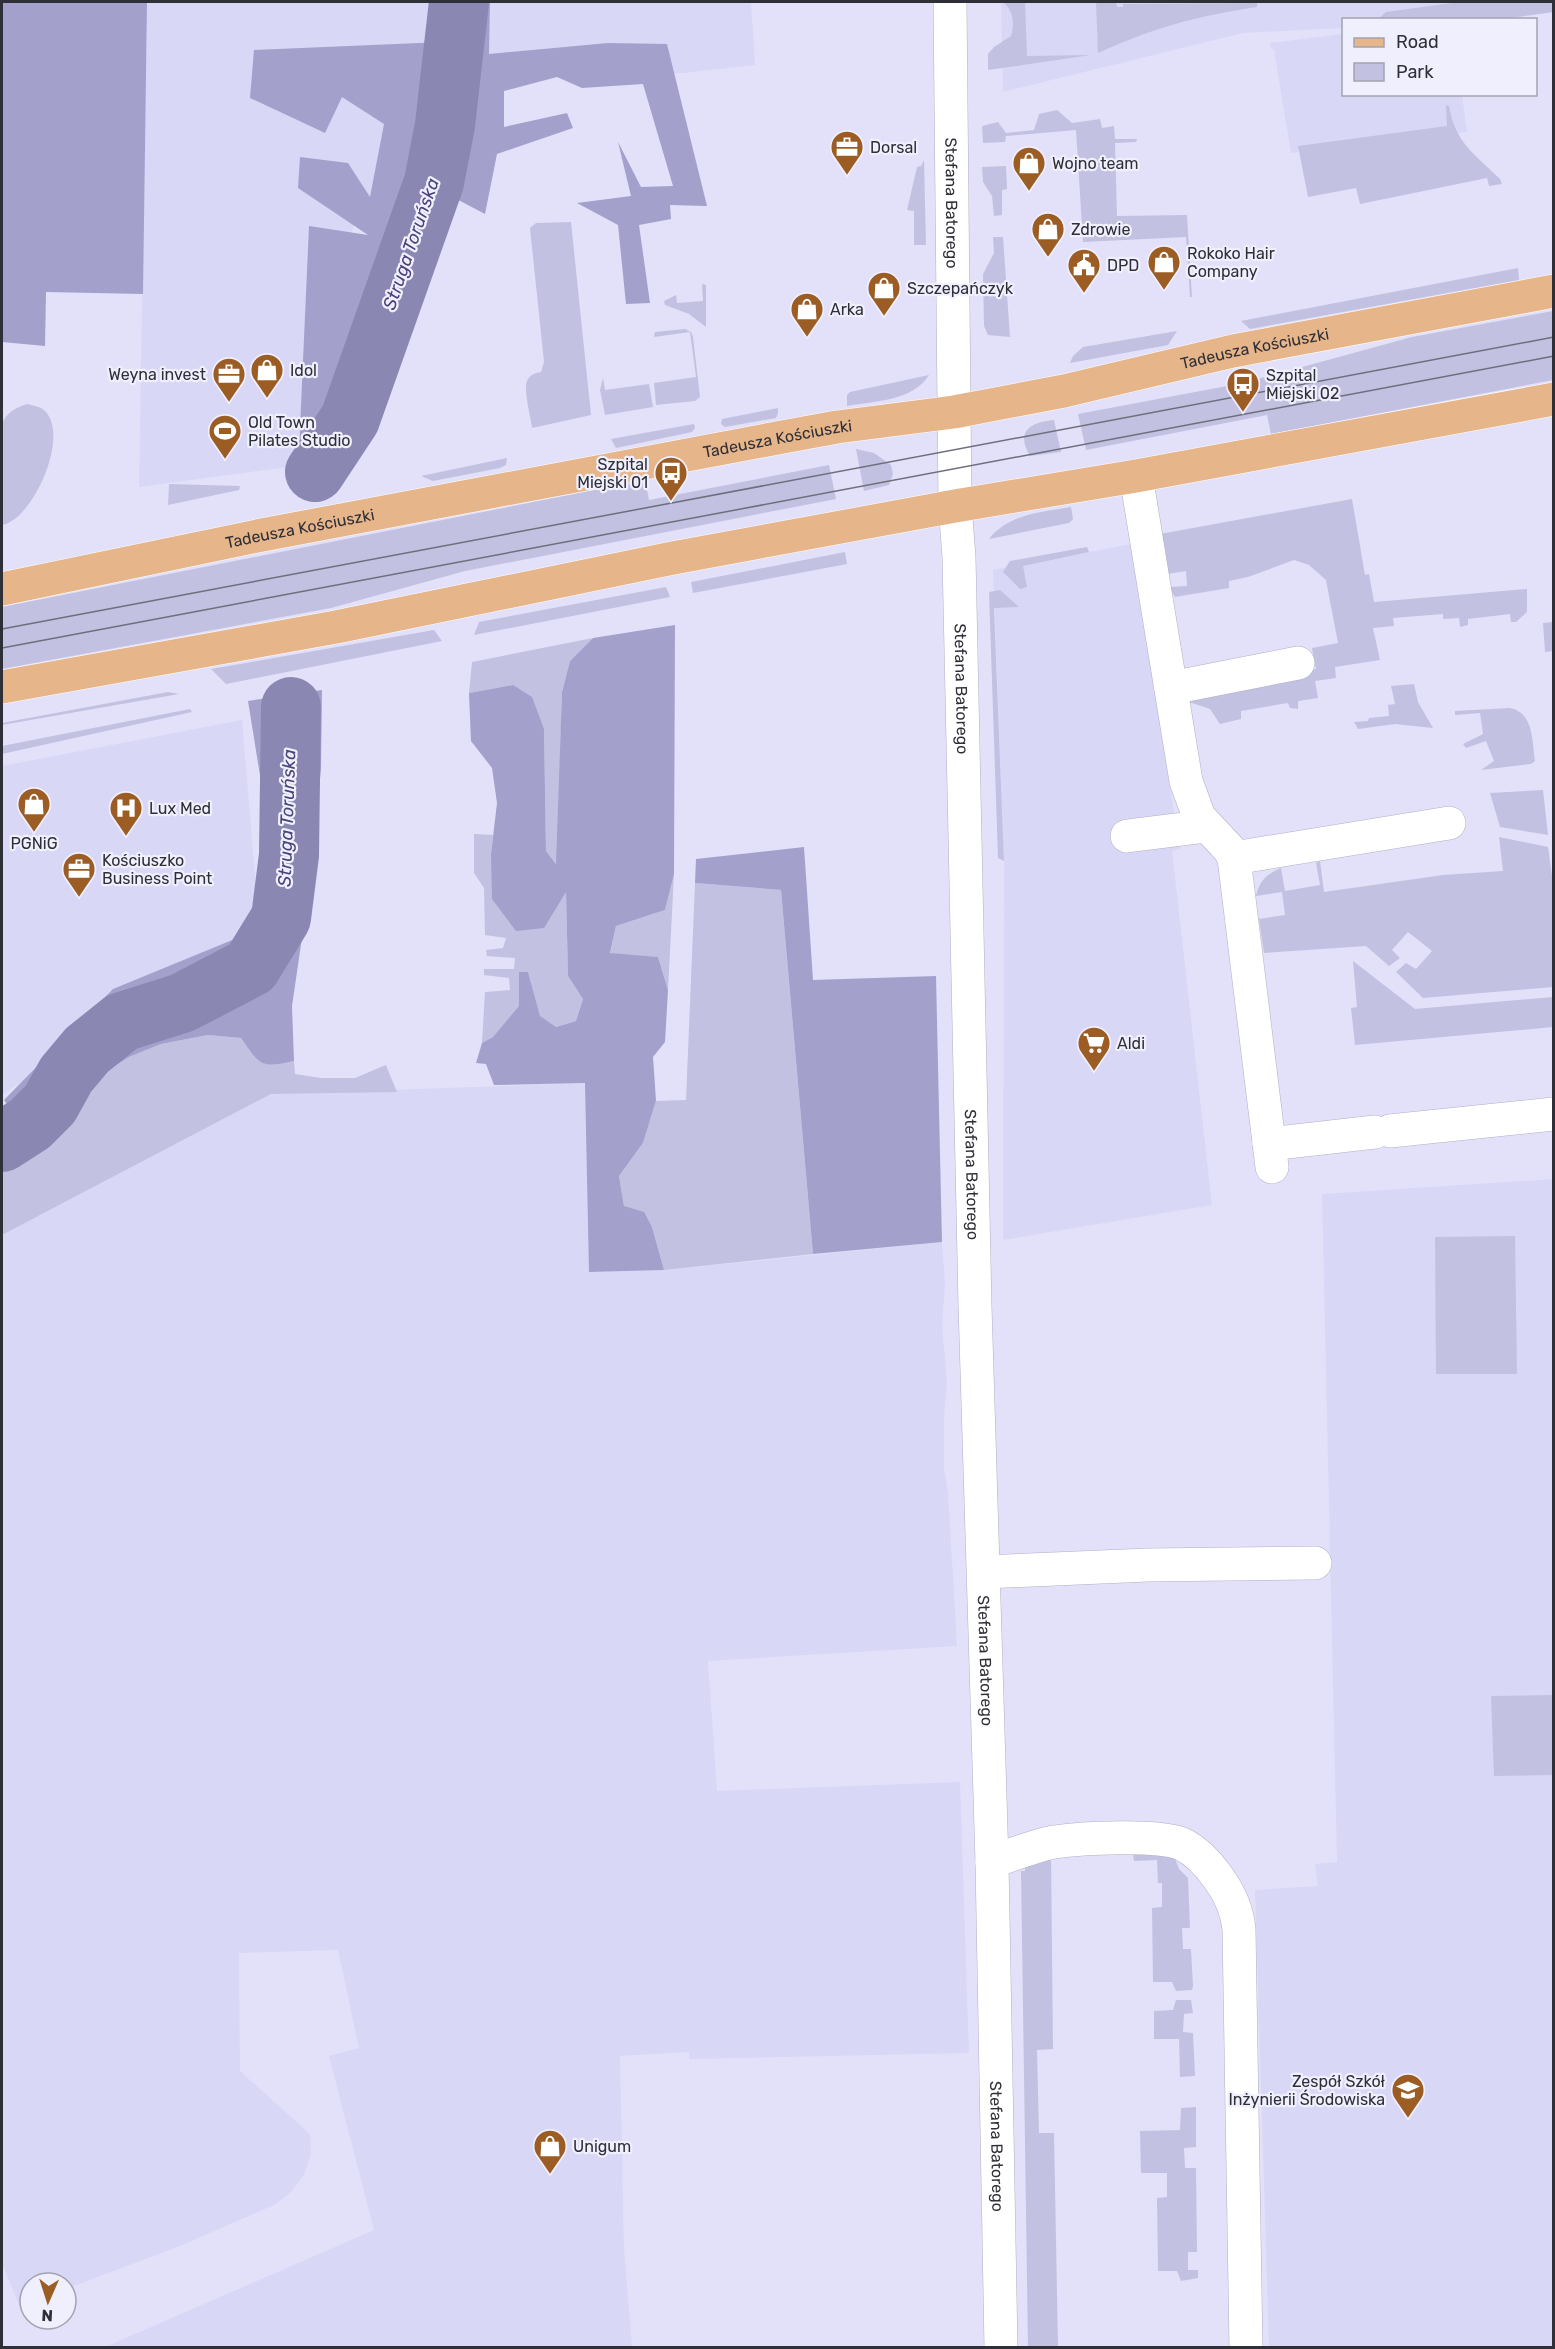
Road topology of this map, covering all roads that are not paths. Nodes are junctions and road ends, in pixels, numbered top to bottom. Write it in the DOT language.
graph roads {
  1 [pos="950,2"];
  2 [pos="1554,291"];
  3 [pos="1554,399"];
  4 [pos="954,412"];
  5 [pos="1136,476"];
  6 [pos="955,506"];
  7 [pos="2,589"];
  8 [pos="1298,663"];
  9 [pos="2,687"];
  10 [pos="1171,688"];
  11 [pos="1449,823"];
  12 [pos="1207,826"];
  13 [pos="1127,836"];
  14 [pos="1234,858"];
  15 [pos="1554,1114"];
  16 [pos="1315,1563"];
  17 [pos="984,1572"];
  18 [pos="992,1862"];
  19 [pos="1001,2348"];
  20 [pos="1246,2348"];
  1 -- 4 [label="street, Stefana Batorego"];
  2 -- 4 [label="main road, Tadeusza Kościuszki"];
  3 -- 5 [label="main road"];
  4 -- 6 [label="street, Stefana Batorego"];
  4 -- 7 [label="main road, Tadeusza Kościuszki"];
  5 -- 6 [label="main road"];
  5 -- 10 [label="street"];
  6 -- 9 [label="main road"];
  6 -- 17 [label="street, Stefana Batorego"];
  8 -- 10 [label="street"];
  10 -- 12 [label="street"];
  11 -- 14 [label="street"];
  12 -- 13 [label="street"];
  12 -- 14 [label="street"];
  14 -- 15 [label="street"];
  16 -- 17 [label="street"];
  17 -- 18 [label="street, Stefana Batorego"];
  18 -- 19 [label="street, Stefana Batorego"];
  18 -- 20 [label="street"];
}
